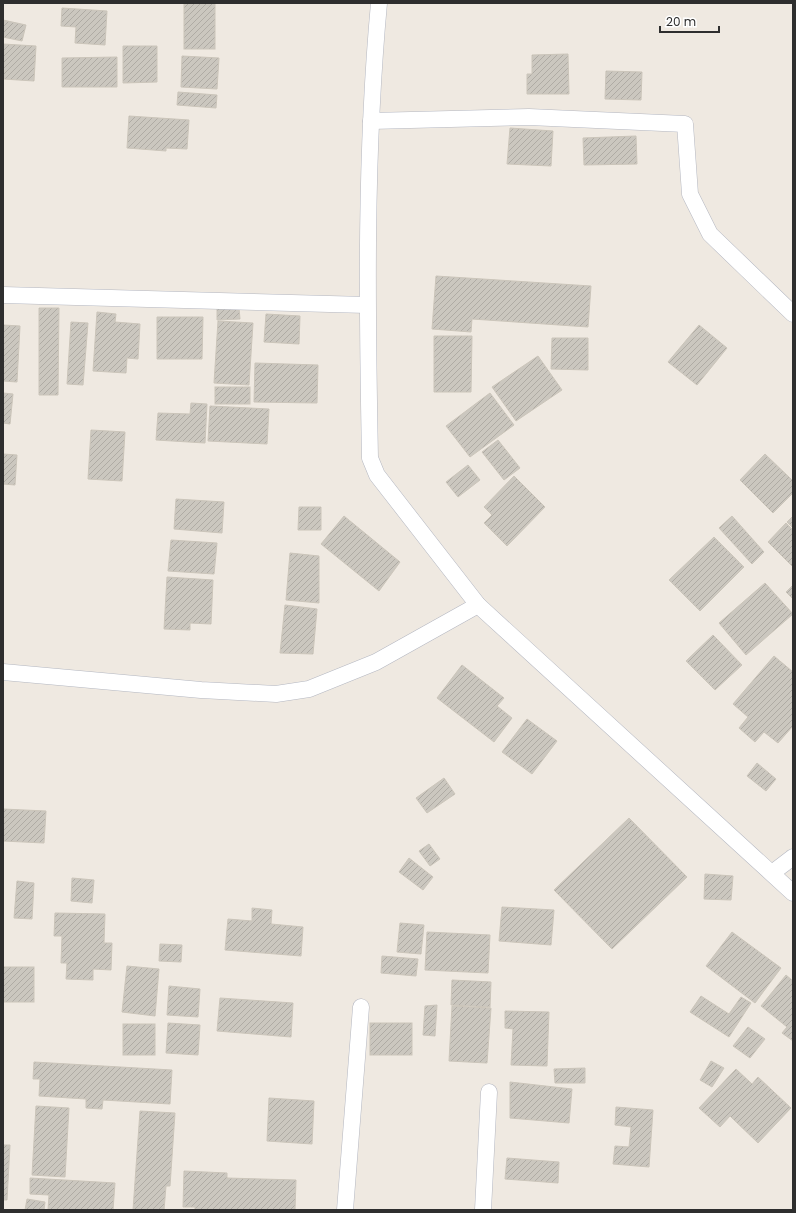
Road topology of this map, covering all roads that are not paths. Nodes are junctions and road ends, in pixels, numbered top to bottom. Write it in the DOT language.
graph roads {
  1 [pos="379,3"];
  2 [pos="371,121"];
  3 [pos="3,295"];
  4 [pos="367,305"];
  5 [pos="793,314"];
  6 [pos="478,605"];
  7 [pos="3,672"];
  8 [pos="793,857"];
  9 [pos="772,873"];
  10 [pos="793,893"];
  11 [pos="361,1007"];
  12 [pos="489,1092"];
  13 [pos="345,1210"];
  14 [pos="482,1210"];
  1 -- 2 [label="street"];
  2 -- 4 [label="street"];
  2 -- 5 [label="street"];
  3 -- 4 [label="street"];
  4 -- 6 [label="street"];
  6 -- 7 [label="street"];
  6 -- 9 [label="street"];
  8 -- 9 [label="street"];
  9 -- 10 [label="street"];
  11 -- 13 [label="street"];
  12 -- 14 [label="street"];
}
